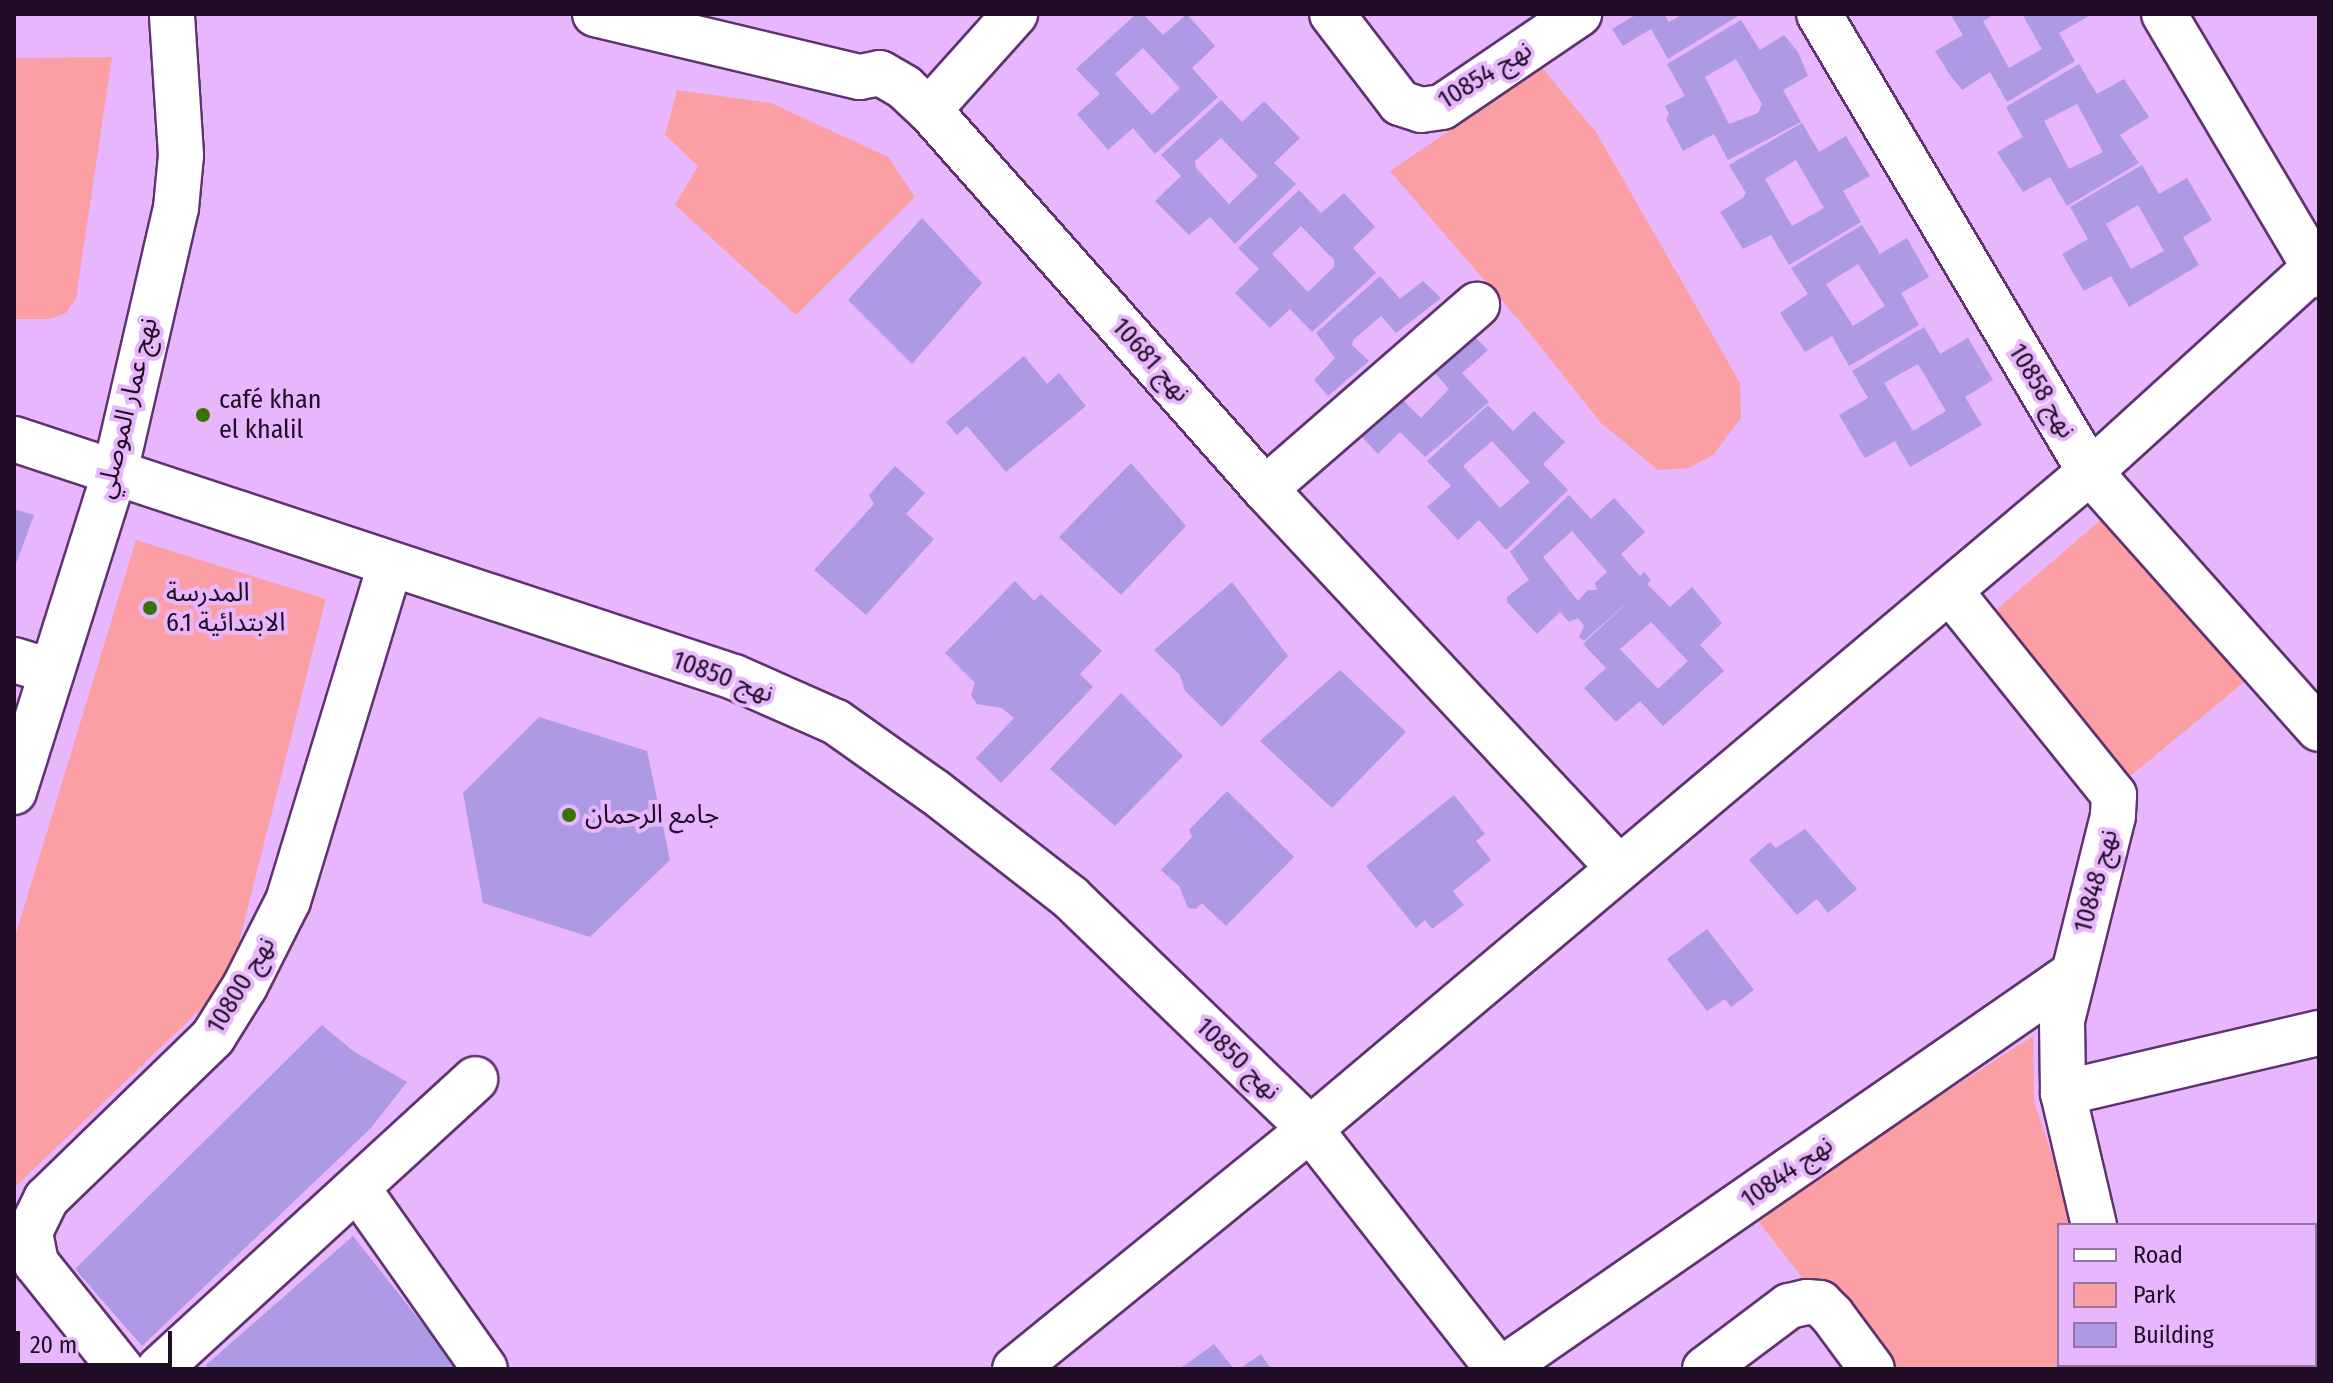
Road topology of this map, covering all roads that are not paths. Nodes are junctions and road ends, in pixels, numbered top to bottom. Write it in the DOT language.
graph roads {
  1 [pos="172,14"];
  2 [pos="595,14"];
  3 [pos="1015,14"];
  4 [pos="1332,14"];
  5 [pos="1579,14"];
  6 [pos="1819,14"];
  7 [pos="2164,14"];
  8 [pos="929,110"];
  9 [pos="2316,271"];
  10 [pos="1477,305"];
  11 [pos="14,439"];
  12 [pos="115,472"];
  13 [pos="2090,472"];
  14 [pos="1265,489"];
  15 [pos="390,566"];
  16 [pos="1950,591"];
  17 [pos="32,666"];
  18 [pos="2319,729"];
  19 [pos="14,792"];
  20 [pos="1618,867"];
  21 [pos="2071,975"];
  22 [pos="2319,1033"];
  23 [pos="475,1079"];
  24 [pos="2063,1093"];
  25 [pos="1310,1129"];
  26 [pos="358,1189"];
  27 [pos="2094,1223"];
  28 [pos="121,1369"];
  29 [pos="159,1369"];
  30 [pos="485,1369"];
  31 [pos="1015,1369"];
  32 [pos="1500,1369"];
  33 [pos="1705,1369"];
  34 [pos="1872,1369"];
  1 -- 12 [label="street, نهج عمار الموصلي"];
  2 -- 8 [label="street, نهج 10681"];
  3 -- 8 [label="street"];
  4 -- 5 [label="street, نهج 10854"];
  6 -- 13 [label="street, نهج 10858"];
  7 -- 9 [label="street"];
  8 -- 14 [label="street, نهج 10681"];
  9 -- 13 [label="street"];
  10 -- 14 [label="street"];
  11 -- 12 [label="street, نهج 10850"];
  12 -- 15 [label="street, نهج 10850"];
  12 -- 17 [label="street, نهج عمار الموصلي"];
  13 -- 16 [label="street"];
  13 -- 18 [label="street, نهج 10858"];
  14 -- 20 [label="street, نهج 10681"];
  15 -- 25 [label="street, نهج 10850"];
  15 -- 28 [label="street, نهج 10800"];
  16 -- 20 [label="street"];
  16 -- 21 [label="street, نهج 10848"];
  17 -- 19 [label="street, نهج عمار الموصلي"];
  20 -- 25 [label="street"];
  21 -- 24 [label="street, نهج 10848"];
  21 -- 32 [label="street, نهج 10844"];
  22 -- 24 [label="street"];
  23 -- 26 [label="street"];
  24 -- 27 [label="street, نهج 10848"];
  25 -- 31 [label="street"];
  25 -- 32 [label="street, نهج 10850"];
  26 -- 29 [label="street"];
  26 -- 30 [label="street"];
  33 -- 34 [label="street"];
}
